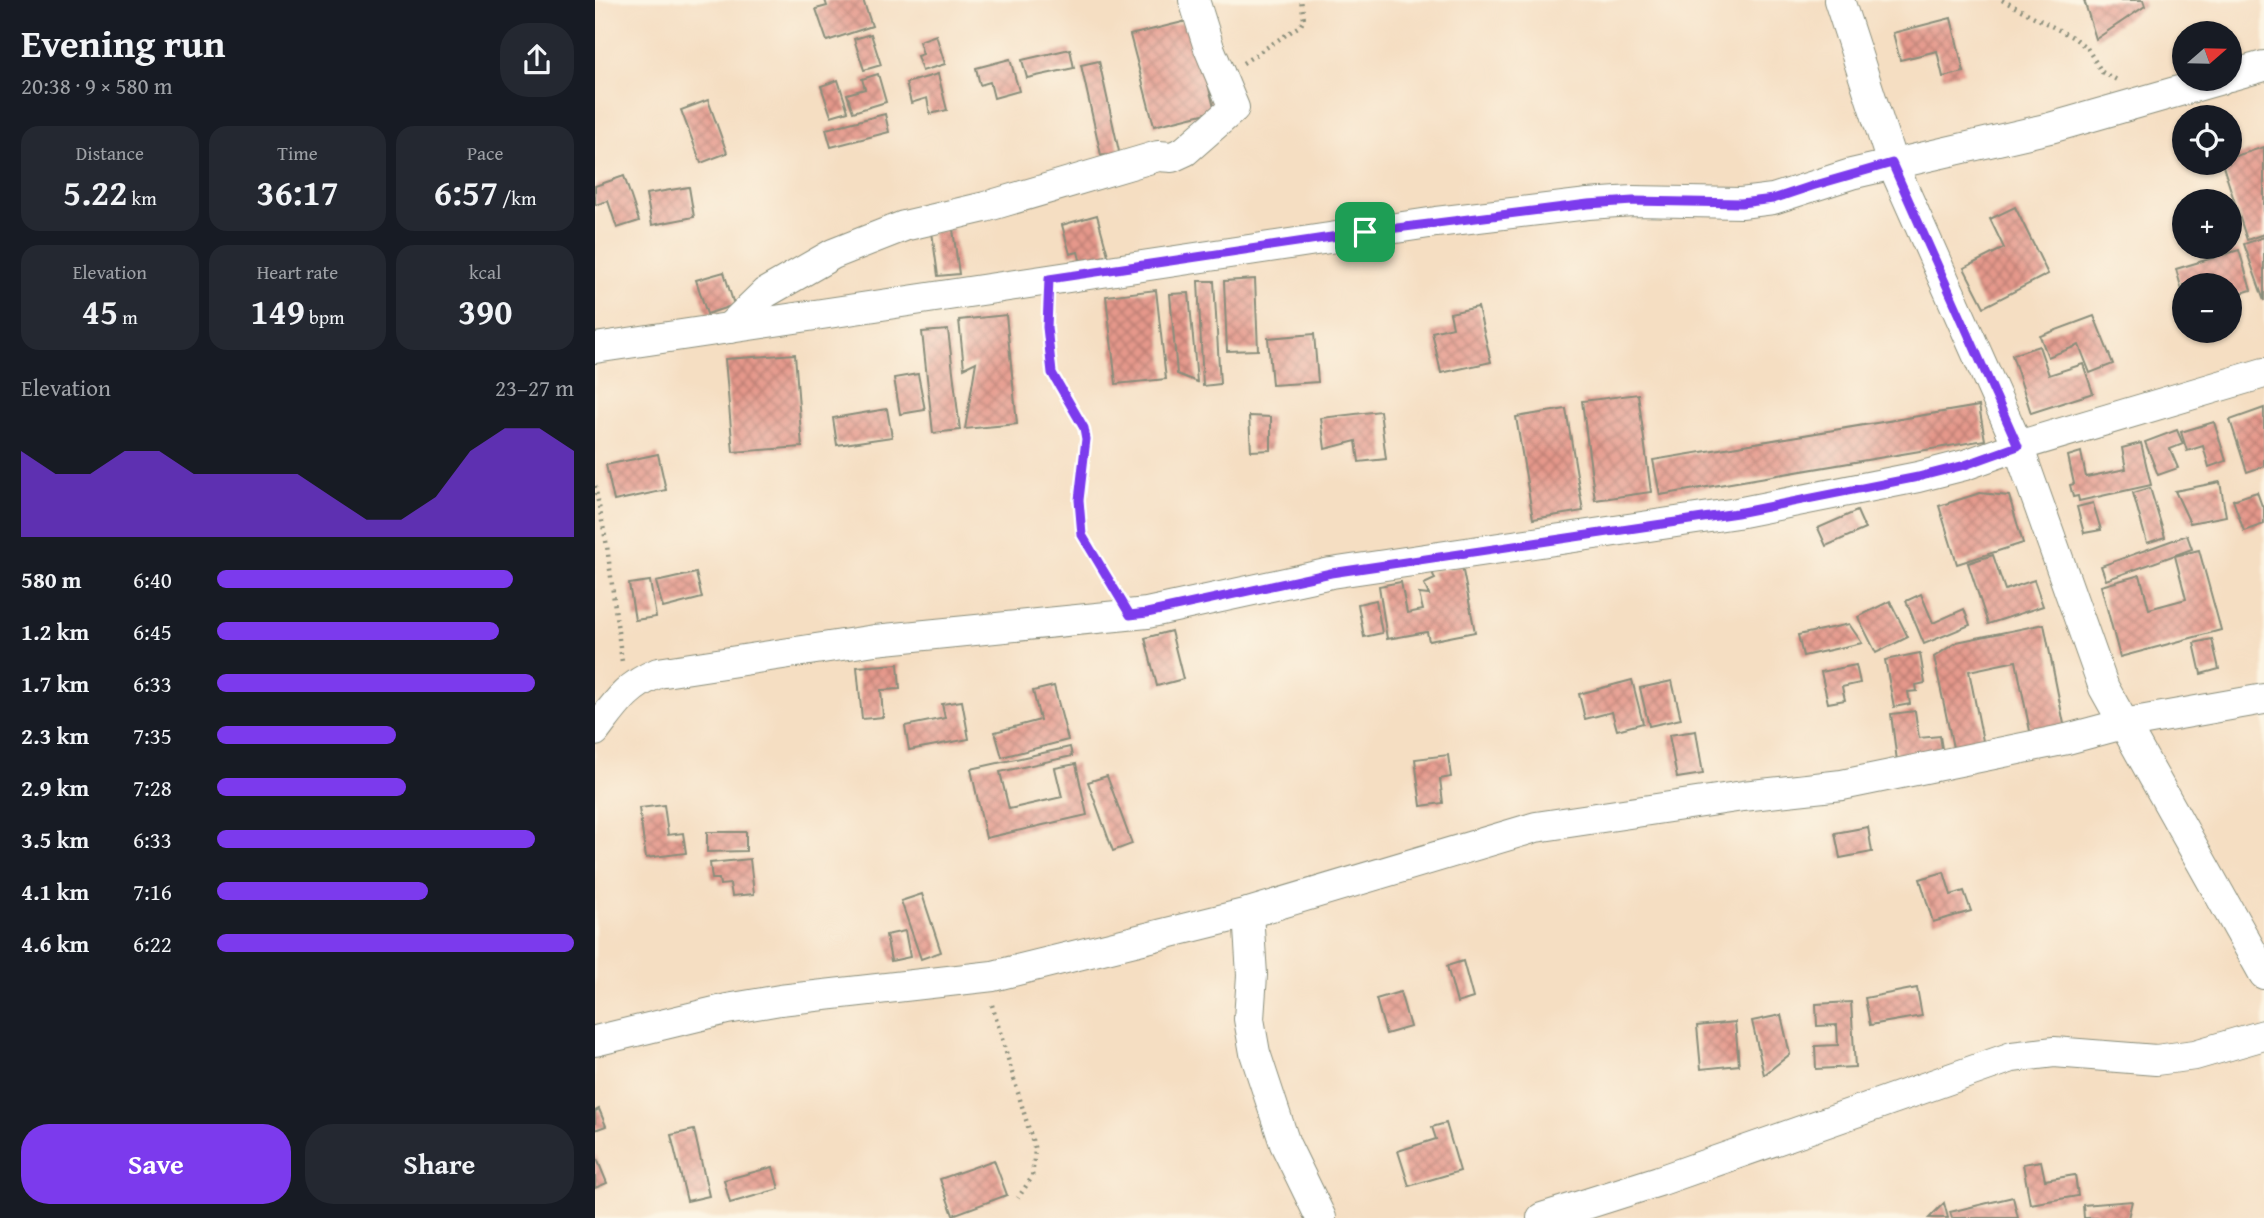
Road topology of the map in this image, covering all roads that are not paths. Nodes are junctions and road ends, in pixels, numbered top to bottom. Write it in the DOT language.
graph roads {
  1 [pos="1194,0"];
  2 [pos="1839,0"];
  3 [pos="2264,66"];
  4 [pos="2242,72"];
  5 [pos="2179,91"];
  6 [pos="1892,163"];
  7 [pos="729,328"];
  8 [pos="595,348"];
  9 [pos="2264,373"];
  10 [pos="2018,446"];
  11 [pos="2264,699"];
  12 [pos="2123,724"];
  13 [pos="595,731"];
  14 [pos="1248,913"];
  15 [pos="2264,974"];
  16 [pos="2264,1035"];
  17 [pos="595,1041"];
  18 [pos="1321,1218"];
  19 [pos="1542,1218"];
  1 -- 7 [label="street"];
  2 -- 6 [label="street"];
  3 -- 4 [label="street"];
  5 -- 6 [label="street"];
  6 -- 7 [label="street"];
  6 -- 10 [label="street"];
  7 -- 8 [label="street"];
  9 -- 10 [label="street"];
  10 -- 12 [label="street"];
  10 -- 13 [label="street"];
  11 -- 12 [label="street"];
  12 -- 14 [label="street"];
  12 -- 15 [label="street"];
  14 -- 17 [label="street"];
  14 -- 18 [label="street"];
  16 -- 19 [label="street"];
}
